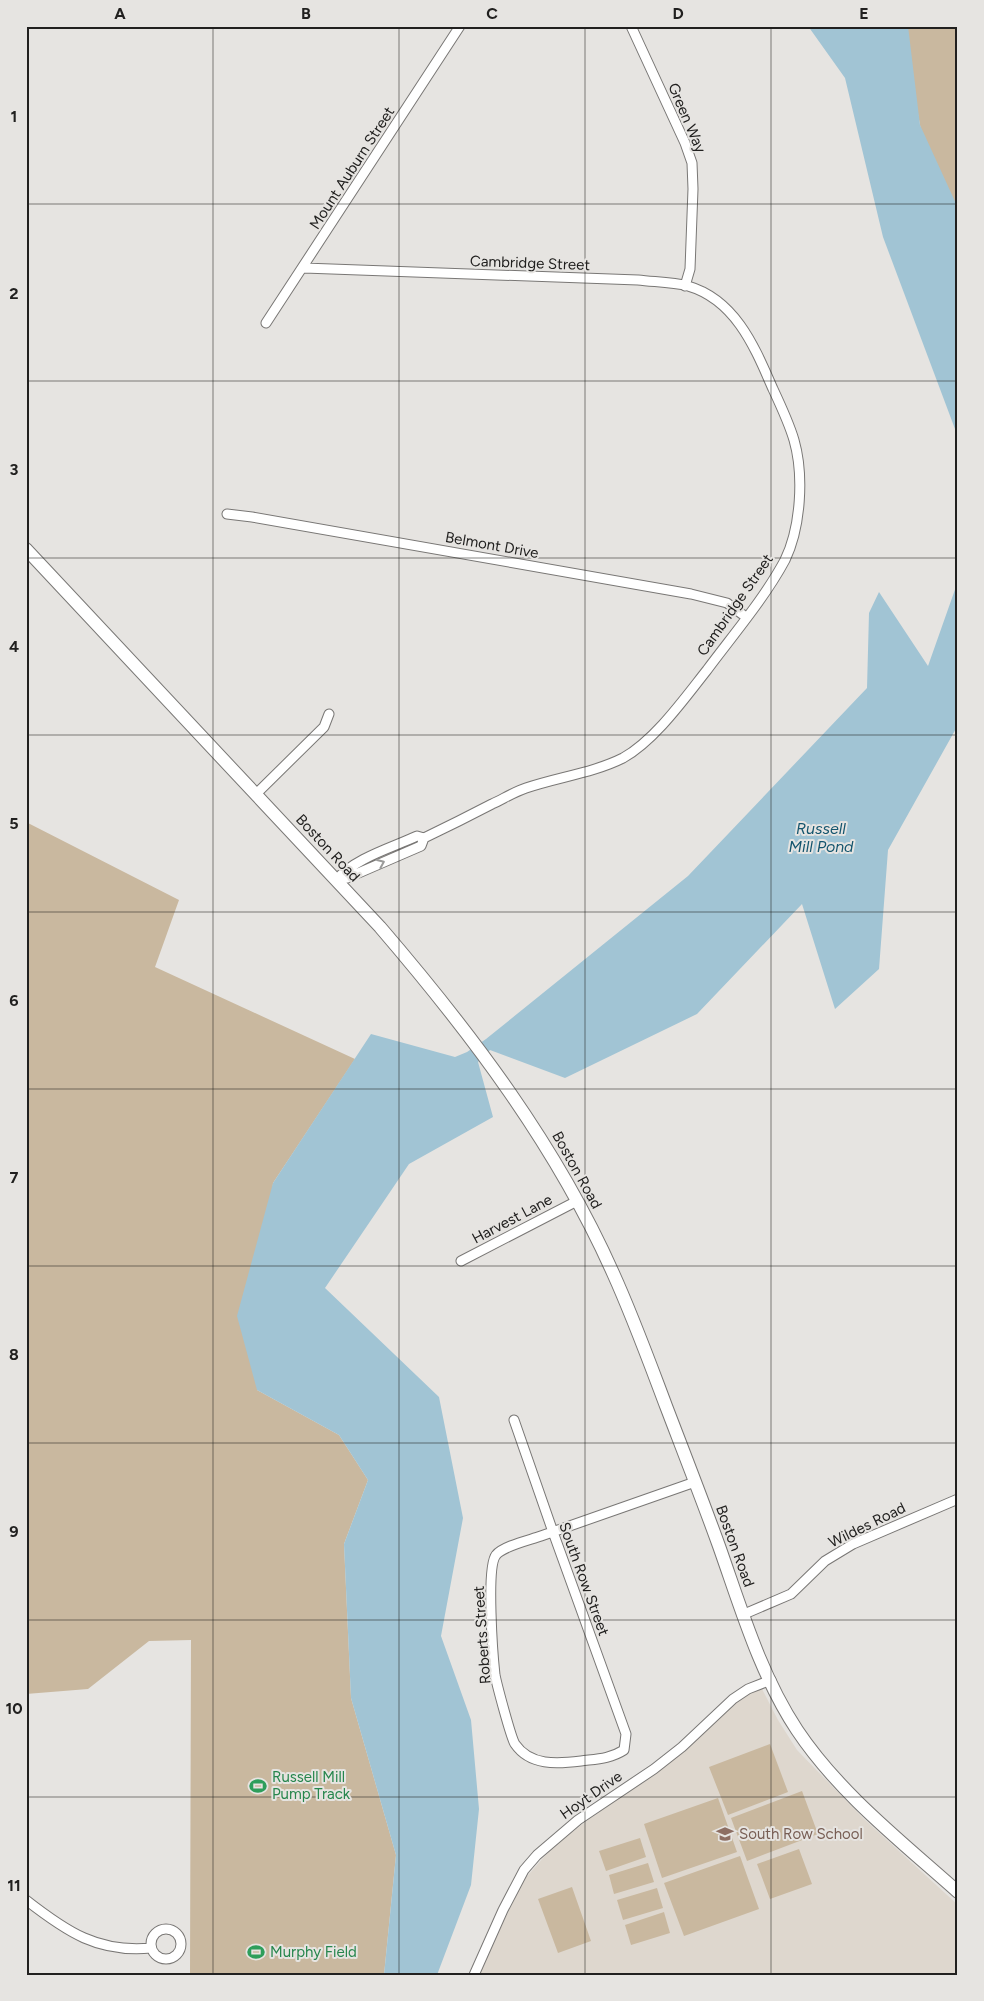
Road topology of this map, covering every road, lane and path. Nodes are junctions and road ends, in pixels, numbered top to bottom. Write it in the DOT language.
graph roads {
  1 [pos="460,26"];
  2 [pos="631,26"];
  3 [pos="304,268"];
  4 [pos="685,286"];
  5 [pos="266,324"];
  6 [pos="227,514"];
  7 [pos="26,549"];
  8 [pos="746,617"];
  9 [pos="329,714"];
  10 [pos="256,794"];
  11 [pos="336,880"];
  12 [pos="577,1201"];
  13 [pos="461,1261"];
  14 [pos="514,1420"];
  15 [pos="695,1482"];
  16 [pos="958,1499"];
  17 [pos="552,1532"];
  18 [pos="742,1615"];
  19 [pos="771,1680"];
  20 [pos="624,1748"];
  21 [pos="958,1892"];
  22 [pos="26,1900"];
  23 [pos="151,1948"];
  24 [pos="474,1975"];
  1 -- 3 [label="street, Mount Auburn Street"];
  2 -- 4 [label="street, Green Way"];
  3 -- 4 [label="street, Cambridge Street"];
  3 -- 5 [label="street, Mount Auburn Street"];
  4 -- 8 [label="street, Cambridge Street"];
  6 -- 8 [label="street, Belmont Drive"];
  7 -- 10 [label="main road, Boston Road"];
  8 -- 11 [label="street, Cambridge Street"];
  9 -- 10 [label="street"];
  10 -- 11 [label="main road, Boston Road"];
  11 -- 12 [label="main road, Boston Road"];
  12 -- 13 [label="street, Harvest Lane"];
  12 -- 15 [label="main road, Boston Road"];
  14 -- 17 [label="street, South Row Street"];
  15 -- 17 [label="street, Roberts Street"];
  15 -- 18 [label="main road, Boston Road"];
  16 -- 18 [label="street, Wildes Road"];
  17 -- 20 [label="street, South Row Street"];
  17 -- 20 [label="street, Roberts Street"];
  18 -- 19 [label="main road, Boston Road"];
  19 -- 21 [label="main road, Boston Road"];
  19 -- 24 [label="street, Hoyt Drive"];
  22 -- 23 [label="street"];
}
